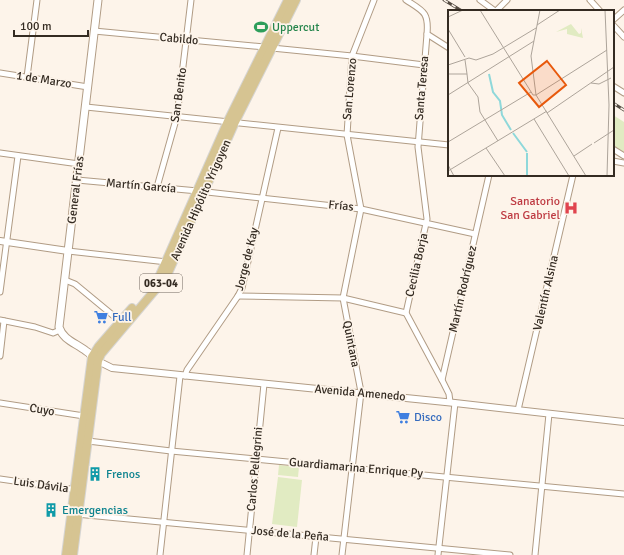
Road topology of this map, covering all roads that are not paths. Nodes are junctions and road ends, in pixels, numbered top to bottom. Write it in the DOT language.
graph roads {
  1 [pos="37,0"];
  2 [pos="98,0"];
  3 [pos="191,0"];
  4 [pos="288,0"];
  5 [pos="296,0"];
  6 [pos="374,0"];
  7 [pos="406,0"];
  8 [pos="480,0"];
  9 [pos="507,0"];
  10 [pos="590,0"];
  11 [pos="495,10"];
  12 [pos="497,10"];
  13 [pos="599,10"];
  14 [pos="624,10"];
  15 [pos="614,19"];
  16 [pos="614,26"];
  17 [pos="94,31"];
  18 [pos="427,34"];
  19 [pos="624,37"];
  20 [pos="186,39"];
  21 [pos="448,47"];
  22 [pos="268,48"];
  23 [pos="352,56"];
  24 [pos="424,65"];
  25 [pos="0,73"];
  26 [pos="27,77"];
  27 [pos="88,87"];
  28 [pos="614,87"];
  29 [pos="624,93"];
  30 [pos="86,107"];
  31 [pos="177,116"];
  32 [pos="232,122"];
  33 [pos="278,128"];
  34 [pos="347,135"];
  35 [pos="418,142"];
  36 [pos="448,145"];
  37 [pos="614,150"];
  38 [pos="0,153"];
  39 [pos="18,156"];
  40 [pos="624,156"];
  41 [pos="614,161"];
  42 [pos="624,163"];
  43 [pos="79,164"];
  44 [pos="489,176"];
  45 [pos="573,176"];
  46 [pos="77,180"];
  47 [pos="157,187"];
  48 [pos="201,191"];
  49 [pos="262,198"];
  50 [pos="361,208"];
  51 [pos="427,223"];
  52 [pos="475,234"];
  53 [pos="3,242"];
  54 [pos="68,251"];
  55 [pos="167,262"];
  56 [pos="65,280"];
  57 [pos="0,292"];
  58 [pos="238,296"];
  59 [pos="343,298"];
  60 [pos="406,313"];
  61 [pos="2,321"];
  62 [pos="121,322"];
  63 [pos="60,330"];
  64 [pos="0,356"];
  65 [pos="95,359"];
  66 [pos="182,376"];
  67 [pos="442,380"];
  68 [pos="264,384"];
  69 [pos="361,394"];
  70 [pos="452,402"];
  71 [pos="0,403"];
  72 [pos="518,410"];
  73 [pos="549,414"];
  74 [pos="84,416"];
  75 [pos="624,422"];
  76 [pos="88,441"];
  77 [pos="171,451"];
  78 [pos="256,459"];
  79 [pos="352,468"];
  80 [pos="446,476"];
  81 [pos="0,478"];
  82 [pos="542,487"];
  83 [pos="78,490"];
  84 [pos="624,494"];
  85 [pos="75,513"];
  86 [pos="163,522"];
  87 [pos="249,530"];
  88 [pos="316,536"];
  89 [pos="344,539"];
  90 [pos="439,548"];
  91 [pos="66,555"];
  92 [pos="73,555"];
  93 [pos="160,555"];
  94 [pos="247,555"];
  95 [pos="314,555"];
  96 [pos="342,555"];
  97 [pos="438,555"];
  98 [pos="510,555"];
  99 [pos="535,555"];
  1 -- 26 [label="street"];
  2 -- 17 [label="main road, General Frías"];
  3 -- 20 [label="street, San Benito"];
  4 -- 22 [label="main road, Avenida Hipólito Yrigoyen / 063-04"];
  5 -- 22 [label="main road, Avenida Hipólito Yrigoyen / 063-04"];
  6 -- 23 [label="street, San Lorenzo"];
  7 -- 18 [label="street, Santa Teresa"];
  8 -- 11 [label="street"];
  9 -- 12 [label="street"];
  10 -- 13 [label="street"];
  14 -- 15 [label="street"];
  16 -- 19 [label="street"];
  17 -- 20 [label="street, Cabildo"];
  17 -- 27 [label="main road, General Frías"];
  18 -- 21 [label="street"];
  18 -- 24 [label="street, Santa Teresa"];
  20 -- 22 [label="street, Cabildo"];
  20 -- 31 [label="street, San Benito"];
  22 -- 23 [label="street, Cabildo"];
  22 -- 32 [label="main road, Avenida Hipólito Yrigoyen / 063-04"];
  23 -- 24 [label="street, Cabildo"];
  23 -- 34 [label="street, San Lorenzo"];
  24 -- 35 [label="street, Santa Teresa"];
  25 -- 26 [label="street, 1 de Marzo"];
  26 -- 27 [label="street, 1 de Marzo"];
  27 -- 30 [label="main road, General Frías"];
  28 -- 29 [label="street"];
  30 -- 31 [label="street"];
  30 -- 43 [label="main road, General Frías"];
  31 -- 32 [label="street"];
  31 -- 47 [label="street, San Benito"];
  32 -- 33 [label="street"];
  32 -- 48 [label="main road, Avenida Hipólito Yrigoyen / 063-04"];
  33 -- 34 [label="street"];
  33 -- 49 [label="street, Jorge de Kay"];
  34 -- 35 [label="street"];
  34 -- 50 [label="street, Quintana"];
  35 -- 36 [label="street"];
  35 -- 51 [label="street, Cecilia Borja"];
  37 -- 40 [label="street"];
  38 -- 39 [label="street"];
  39 -- 43 [label="street"];
  39 -- 53 [label="street"];
  41 -- 42 [label="street"];
  43 -- 46 [label="main road, General Frías"];
  44 -- 52 [label="street, Martín Rodríguez"];
  45 -- 72 [label="street, Valentín Alsina"];
  46 -- 47 [label="street, Martín García"];
  46 -- 54 [label="main road, General Frías"];
  47 -- 48 [label="street, Martín García"];
  48 -- 49 [label="street, Frías"];
  48 -- 55 [label="main road, Avenida Hipólito Yrigoyen / 063-04"];
  48 -- 65 [label="main road, Avenida Hipólito Yrigoyen / 063-04"];
  49 -- 50 [label="street, Frías"];
  49 -- 58 [label="street, Jorge de Kay"];
  50 -- 51 [label="street, Frías"];
  50 -- 59 [label="street, Quintana"];
  51 -- 52 [label="street, Frías"];
  51 -- 60 [label="street, Cecilia Borja"];
  52 -- 67 [label="street, Martín Rodríguez"];
  53 -- 54 [label="street"];
  53 -- 57 [label="street"];
  54 -- 55 [label="street"];
  54 -- 56 [label="main road, General Frías"];
  55 -- 62 [label="main road, Avenida Hipólito Yrigoyen / 063-04"];
  56 -- 62 [label="street"];
  56 -- 63 [label="main road, General Frías"];
  58 -- 59 [label="street"];
  58 -- 66 [label="street, Jorge de Kay"];
  59 -- 60 [label="street"];
  59 -- 69 [label="street, Quintana"];
  60 -- 67 [label="street, Cecilia Borja"];
  61 -- 63 [label="street"];
  61 -- 64 [label="street"];
  62 -- 65 [label="main road, Avenida Hipólito Yrigoyen / 063-04"];
  63 -- 65 [label="main road"];
  65 -- 66 [label="street, Avenida Amenedo"];
  65 -- 74 [label="main road, Avenida Hipólito Yrigoyen / 063-04"];
  65 -- 76 [label="main road, Avenida Hipólito Yrigoyen / 063-04"];
  66 -- 68 [label="street, Avenida Amenedo"];
  66 -- 77 [label="street, Jorge de Kay"];
  67 -- 70 [label="street"];
  68 -- 69 [label="street, Avenida Amenedo"];
  68 -- 78 [label="street, Carlos Pellegrini"];
  69 -- 70 [label="street, Avenida Amenedo"];
  69 -- 79 [label="street, Quintana"];
  70 -- 72 [label="street, Avenida Amenedo"];
  70 -- 80 [label="street"];
  71 -- 74 [label="street, Cuyo"];
  72 -- 73 [label="street, Avenida Amenedo"];
  73 -- 75 [label="street, Avenida Amenedo"];
  73 -- 82 [label="street"];
  74 -- 83 [label="main road, Avenida Hipólito Yrigoyen / 063-04"];
  76 -- 77 [label="street, Guardiamarina Enrique Py"];
  76 -- 83 [label="main road, Avenida Hipólito Yrigoyen / 063-04"];
  77 -- 78 [label="street, Guardiamarina Enrique Py"];
  77 -- 86 [label="street, Jorge de Kay"];
  78 -- 79 [label="street, Guardiamarina Enrique Py"];
  78 -- 87 [label="street, Carlos Pellegrini"];
  79 -- 80 [label="street, Guardiamarina Enrique Py"];
  79 -- 89 [label="street, Quintana"];
  80 -- 82 [label="street, Guardiamarina Enrique Py"];
  80 -- 90 [label="street"];
  81 -- 83 [label="street, Luis Dávila"];
  82 -- 84 [label="street, Guardiamarina Enrique Py"];
  82 -- 99 [label="street"];
  83 -- 85 [label="main road, Avenida Hipólito Yrigoyen / 063-04"];
  85 -- 86 [label="street, José de la Peña"];
  85 -- 91 [label="main road, Avenida Hipólito Yrigoyen / 063-04"];
  85 -- 92 [label="main road, Avenida Hipólito Yrigoyen / 063-04"];
  86 -- 87 [label="street, José de la Peña"];
  86 -- 93 [label="street, Jorge de Kay"];
  87 -- 88 [label="street, José de la Peña"];
  87 -- 94 [label="street, Carlos Pellegrini"];
  88 -- 89 [label="street, José de la Peña"];
  88 -- 95 [label="street"];
  89 -- 90 [label="street, José de la Peña"];
  89 -- 96 [label="street, Quintana"];
  90 -- 97 [label="street"];
  90 -- 98 [label="street, José de la Peña"];
}
